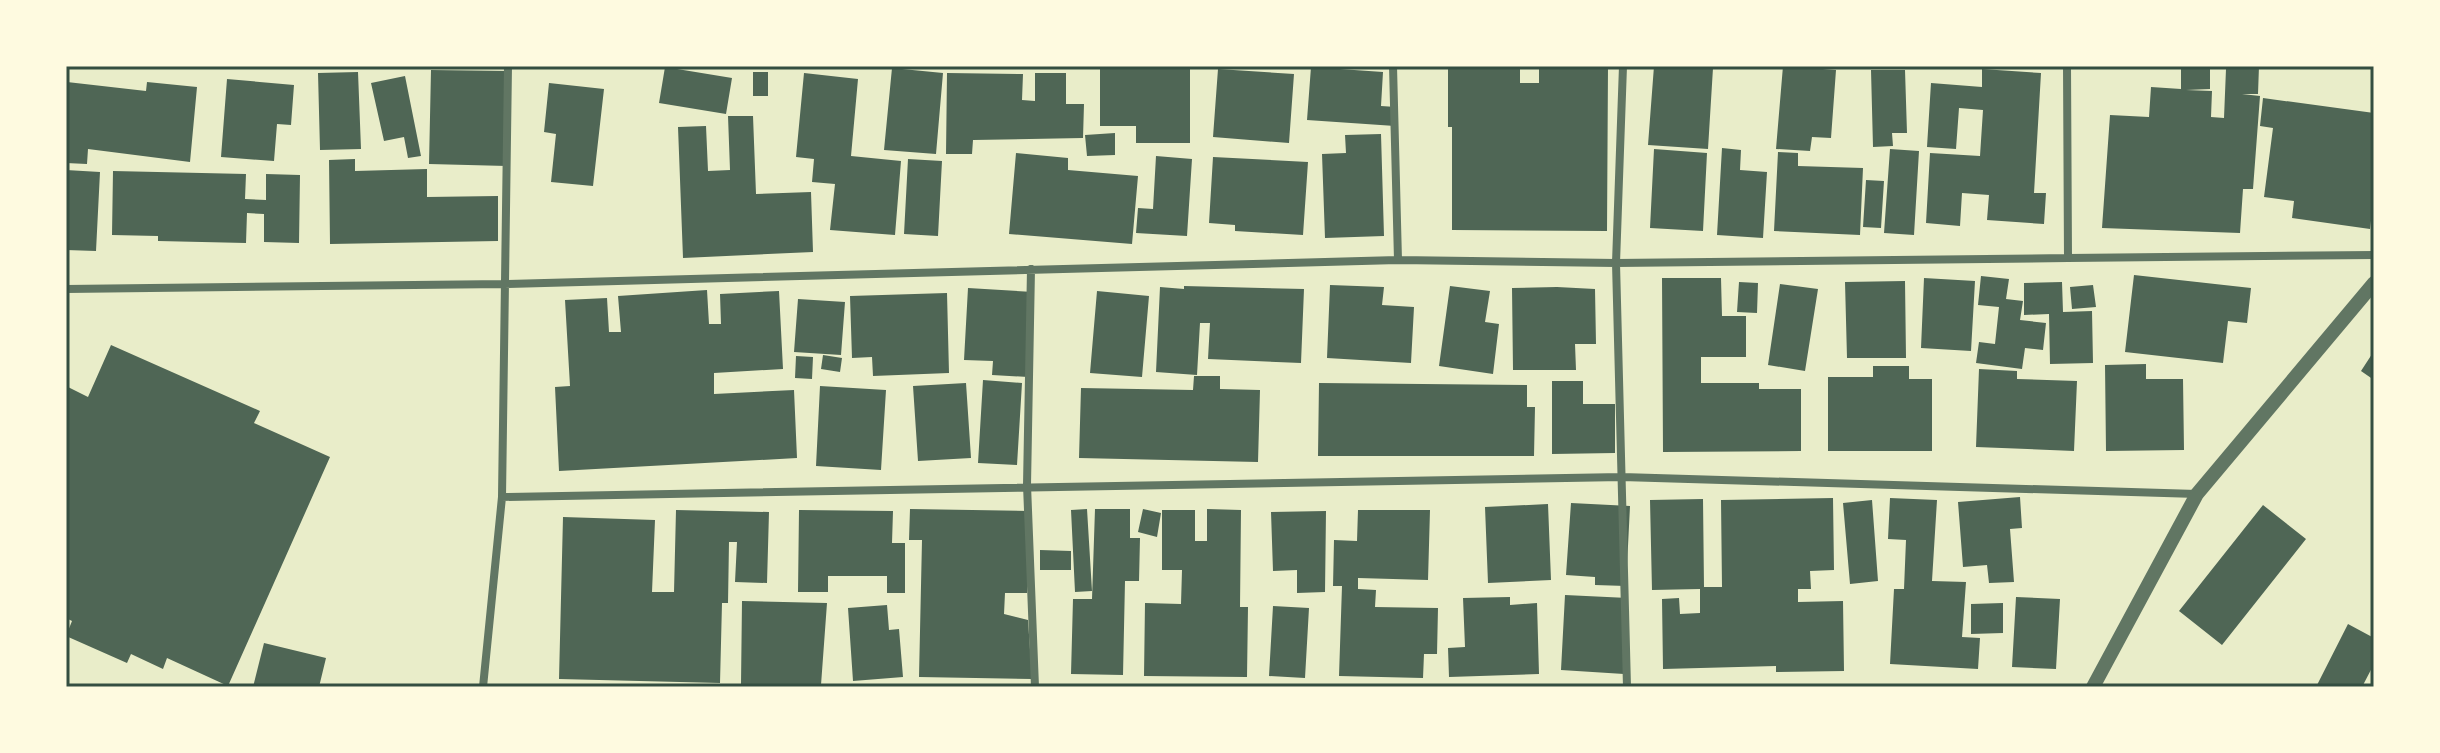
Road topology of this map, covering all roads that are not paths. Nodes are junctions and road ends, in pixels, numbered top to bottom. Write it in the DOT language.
graph roads {
  1 [pos="508,66"];
  2 [pos="1393,66"];
  3 [pos="1623,66"];
  4 [pos="2067,66"];
  5 [pos="2374,255"];
  6 [pos="2068,258"];
  7 [pos="1398,260"];
  8 [pos="1616,263"];
  9 [pos="1031,269"];
  10 [pos="2374,283"];
  11 [pos="505,284"];
  12 [pos="66,289"];
  13 [pos="1622,477"];
  14 [pos="1027,485"];
  15 [pos="2197,494"];
  16 [pos="502,497"];
  17 [pos="483,687"];
  18 [pos="1035,687"];
  19 [pos="1627,687"];
  20 [pos="2093,687"];
  1 -- 11 [label="street"];
  2 -- 7 [label="street"];
  3 -- 8 [label="street"];
  4 -- 6 [label="street"];
  5 -- 6 [label="street"];
  6 -- 8 [label="street"];
  7 -- 8 [label="street"];
  7 -- 9 [label="street"];
  8 -- 13 [label="street"];
  9 -- 11 [label="street"];
  9 -- 14 [label="street"];
  10 -- 15 [label="street"];
  11 -- 12 [label="street"];
  11 -- 16 [label="street"];
  13 -- 14 [label="street"];
  13 -- 15 [label="street"];
  13 -- 19 [label="street"];
  14 -- 16 [label="street"];
  14 -- 18 [label="street"];
  15 -- 20 [label="street"];
  16 -- 17 [label="street"];
}
